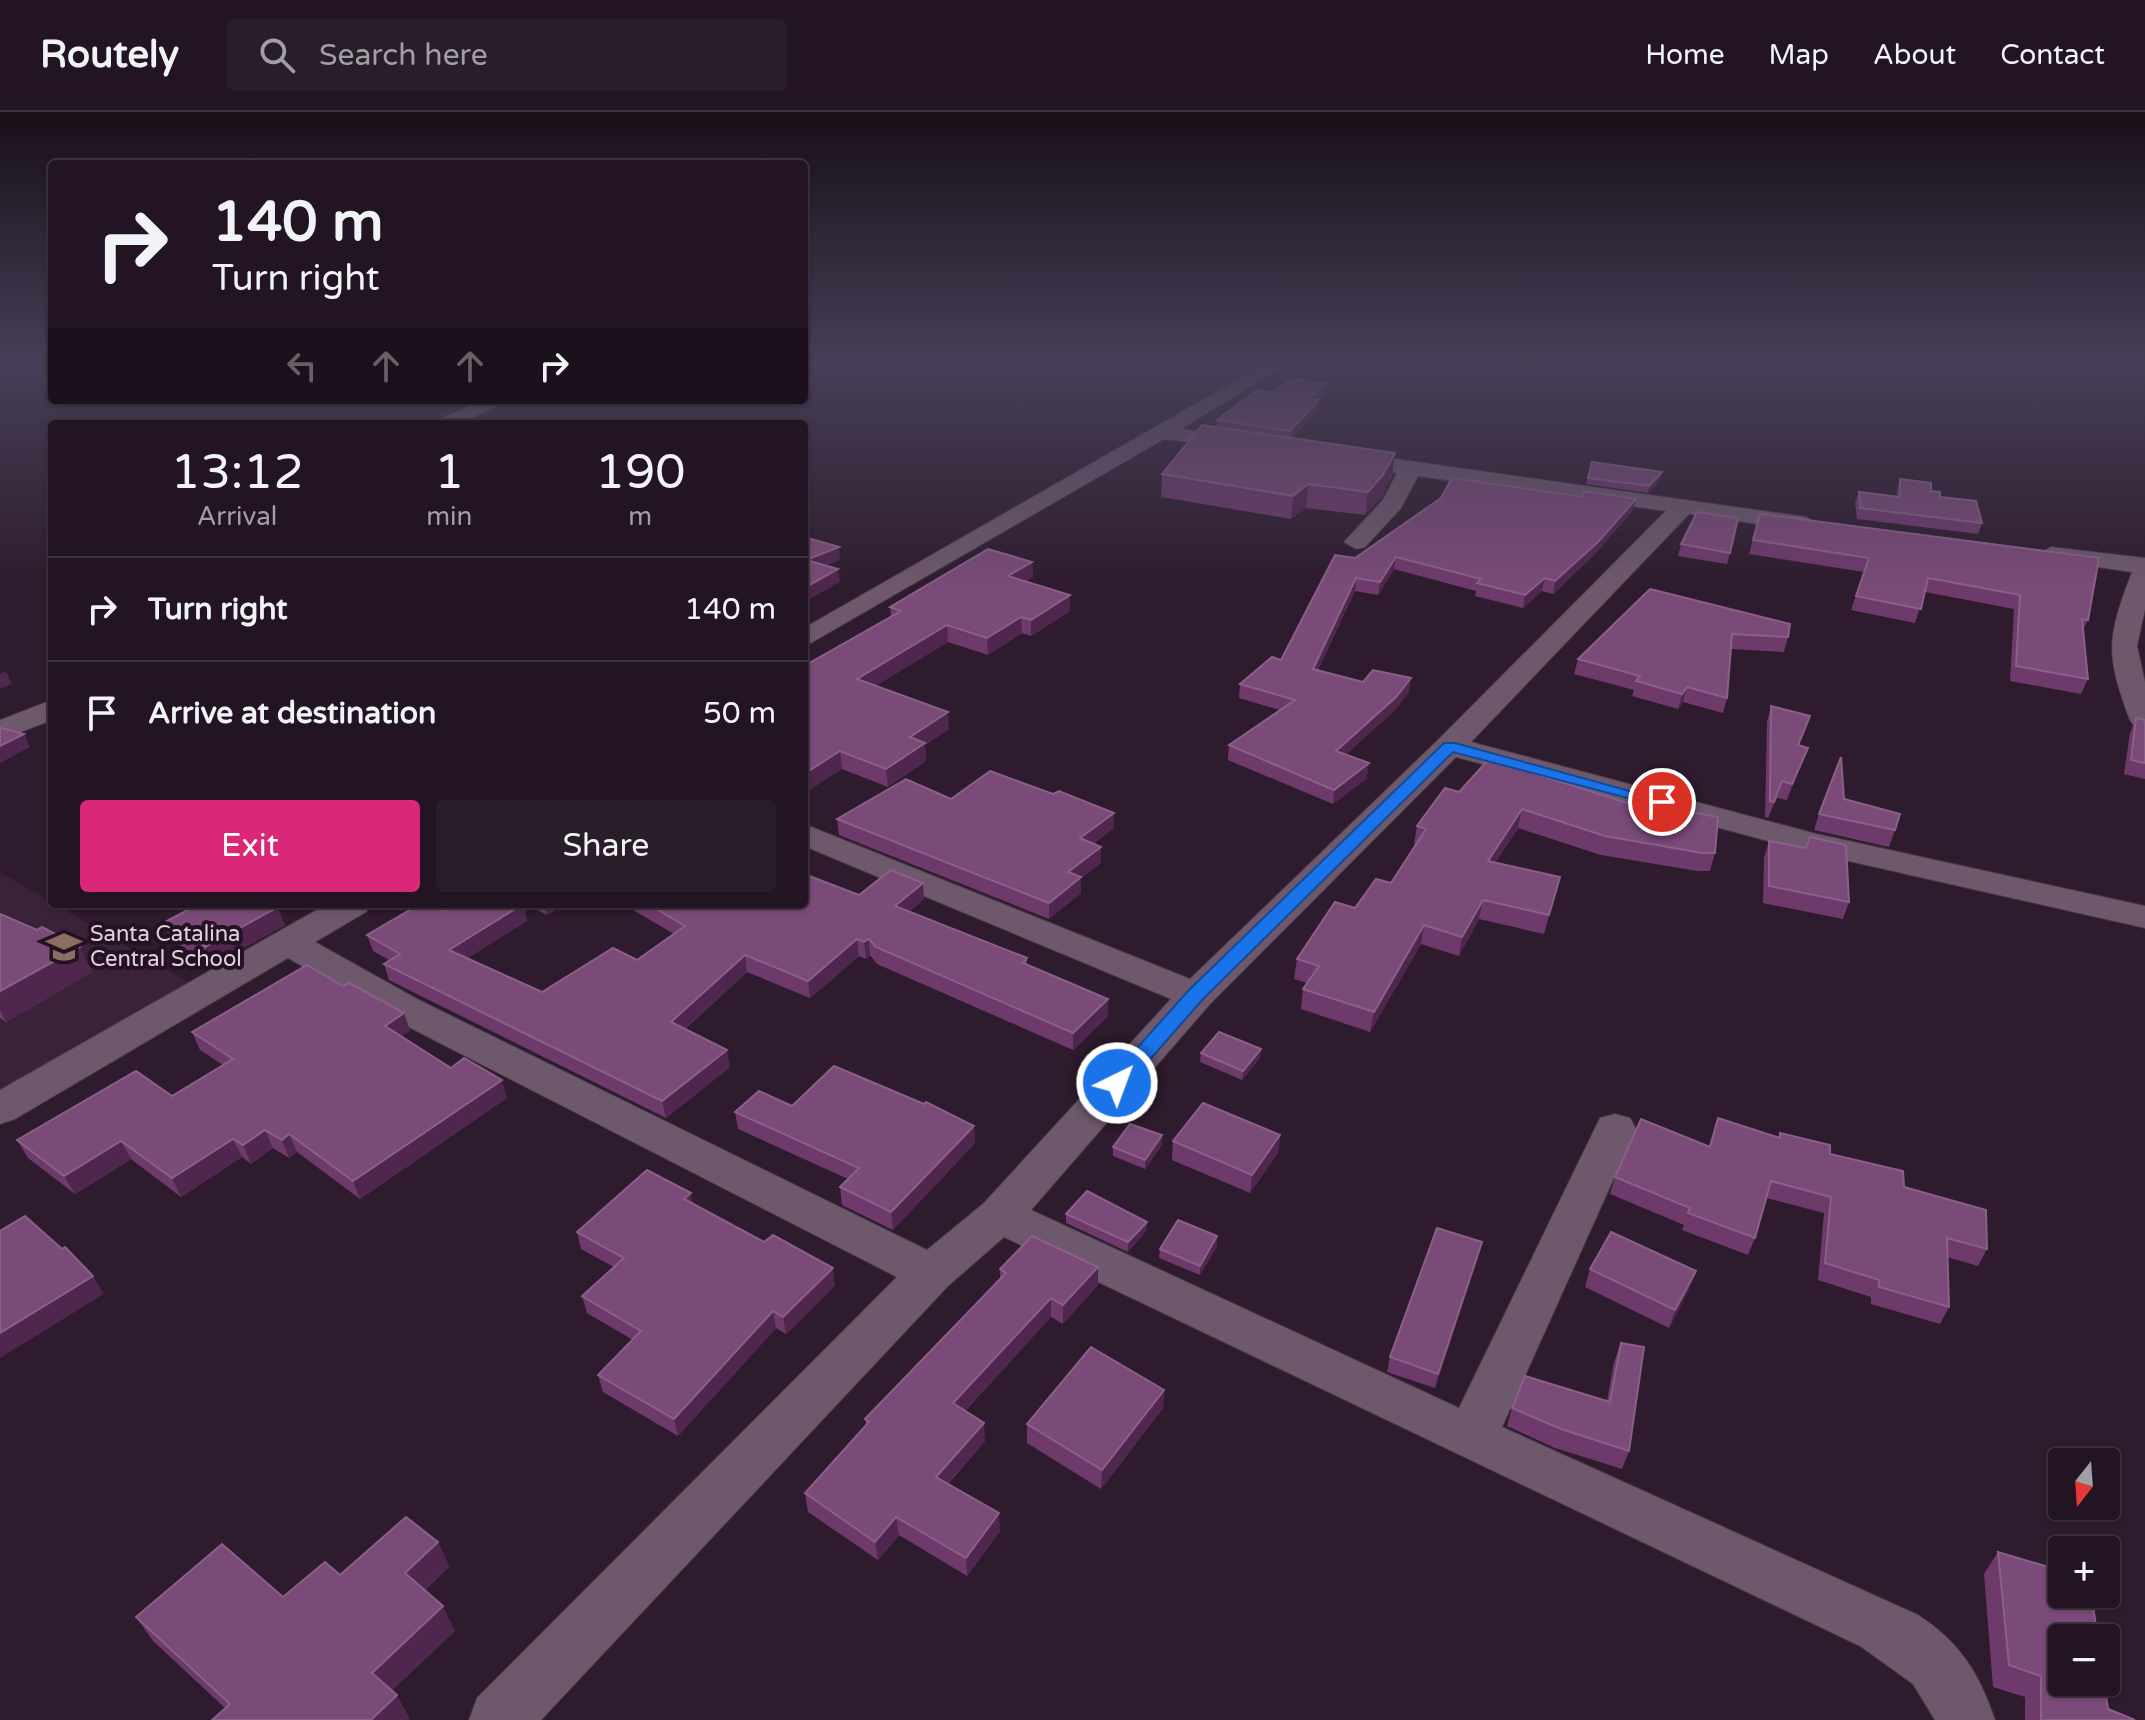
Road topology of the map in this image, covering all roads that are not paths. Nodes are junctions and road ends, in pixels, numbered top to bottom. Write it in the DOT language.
graph roads {
  1 [pos="1148,438"];
  2 [pos="1198,438"];
  3 [pos="1264,448"];
  4 [pos="1322,456"];
  5 [pos="1411,468"];
  6 [pos="1682,508"];
  7 [pos="1836,527"];
  8 [pos="1356,542"];
  9 [pos="2021,550"];
  10 [pos="2145,566"];
  11 [pos="2145,572"];
  12 [pos="808,637"];
  13 [pos="48,711"];
  14 [pos="2145,720"];
  15 [pos="0,731"];
  16 [pos="1450,746"];
  17 [pos="808,836"];
  18 [pos="346,908"];
  19 [pos="2145,917"];
  20 [pos="288,942"];
  21 [pos="1196,995"];
  22 [pos="0,1109"];
  23 [pos="1615,1129"];
  24 [pos="1000,1215"];
  25 [pos="931,1273"];
  26 [pos="1471,1438"];
  27 [pos="499,1720"];
  28 [pos="1965,1720"];
  1 -- 12 [label="street"];
  2 -- 3 [label="street"];
  4 -- 5 [label="street"];
  5 -- 6 [label="street"];
  5 -- 8 [label="street"];
  6 -- 7 [label="street"];
  6 -- 16 [label="street"];
  9 -- 10 [label="street"];
  11 -- 14 [label="street"];
  13 -- 15 [label="street"];
  16 -- 19 [label="street"];
  16 -- 21 [label="street"];
  17 -- 21 [label="street"];
  18 -- 20 [label="street"];
  20 -- 22 [label="street"];
  20 -- 25 [label="street"];
  21 -- 24 [label="street"];
  23 -- 26 [label="street"];
  24 -- 25 [label="street"];
  24 -- 26 [label="street"];
  25 -- 27 [label="street"];
  26 -- 28 [label="street"];
}
